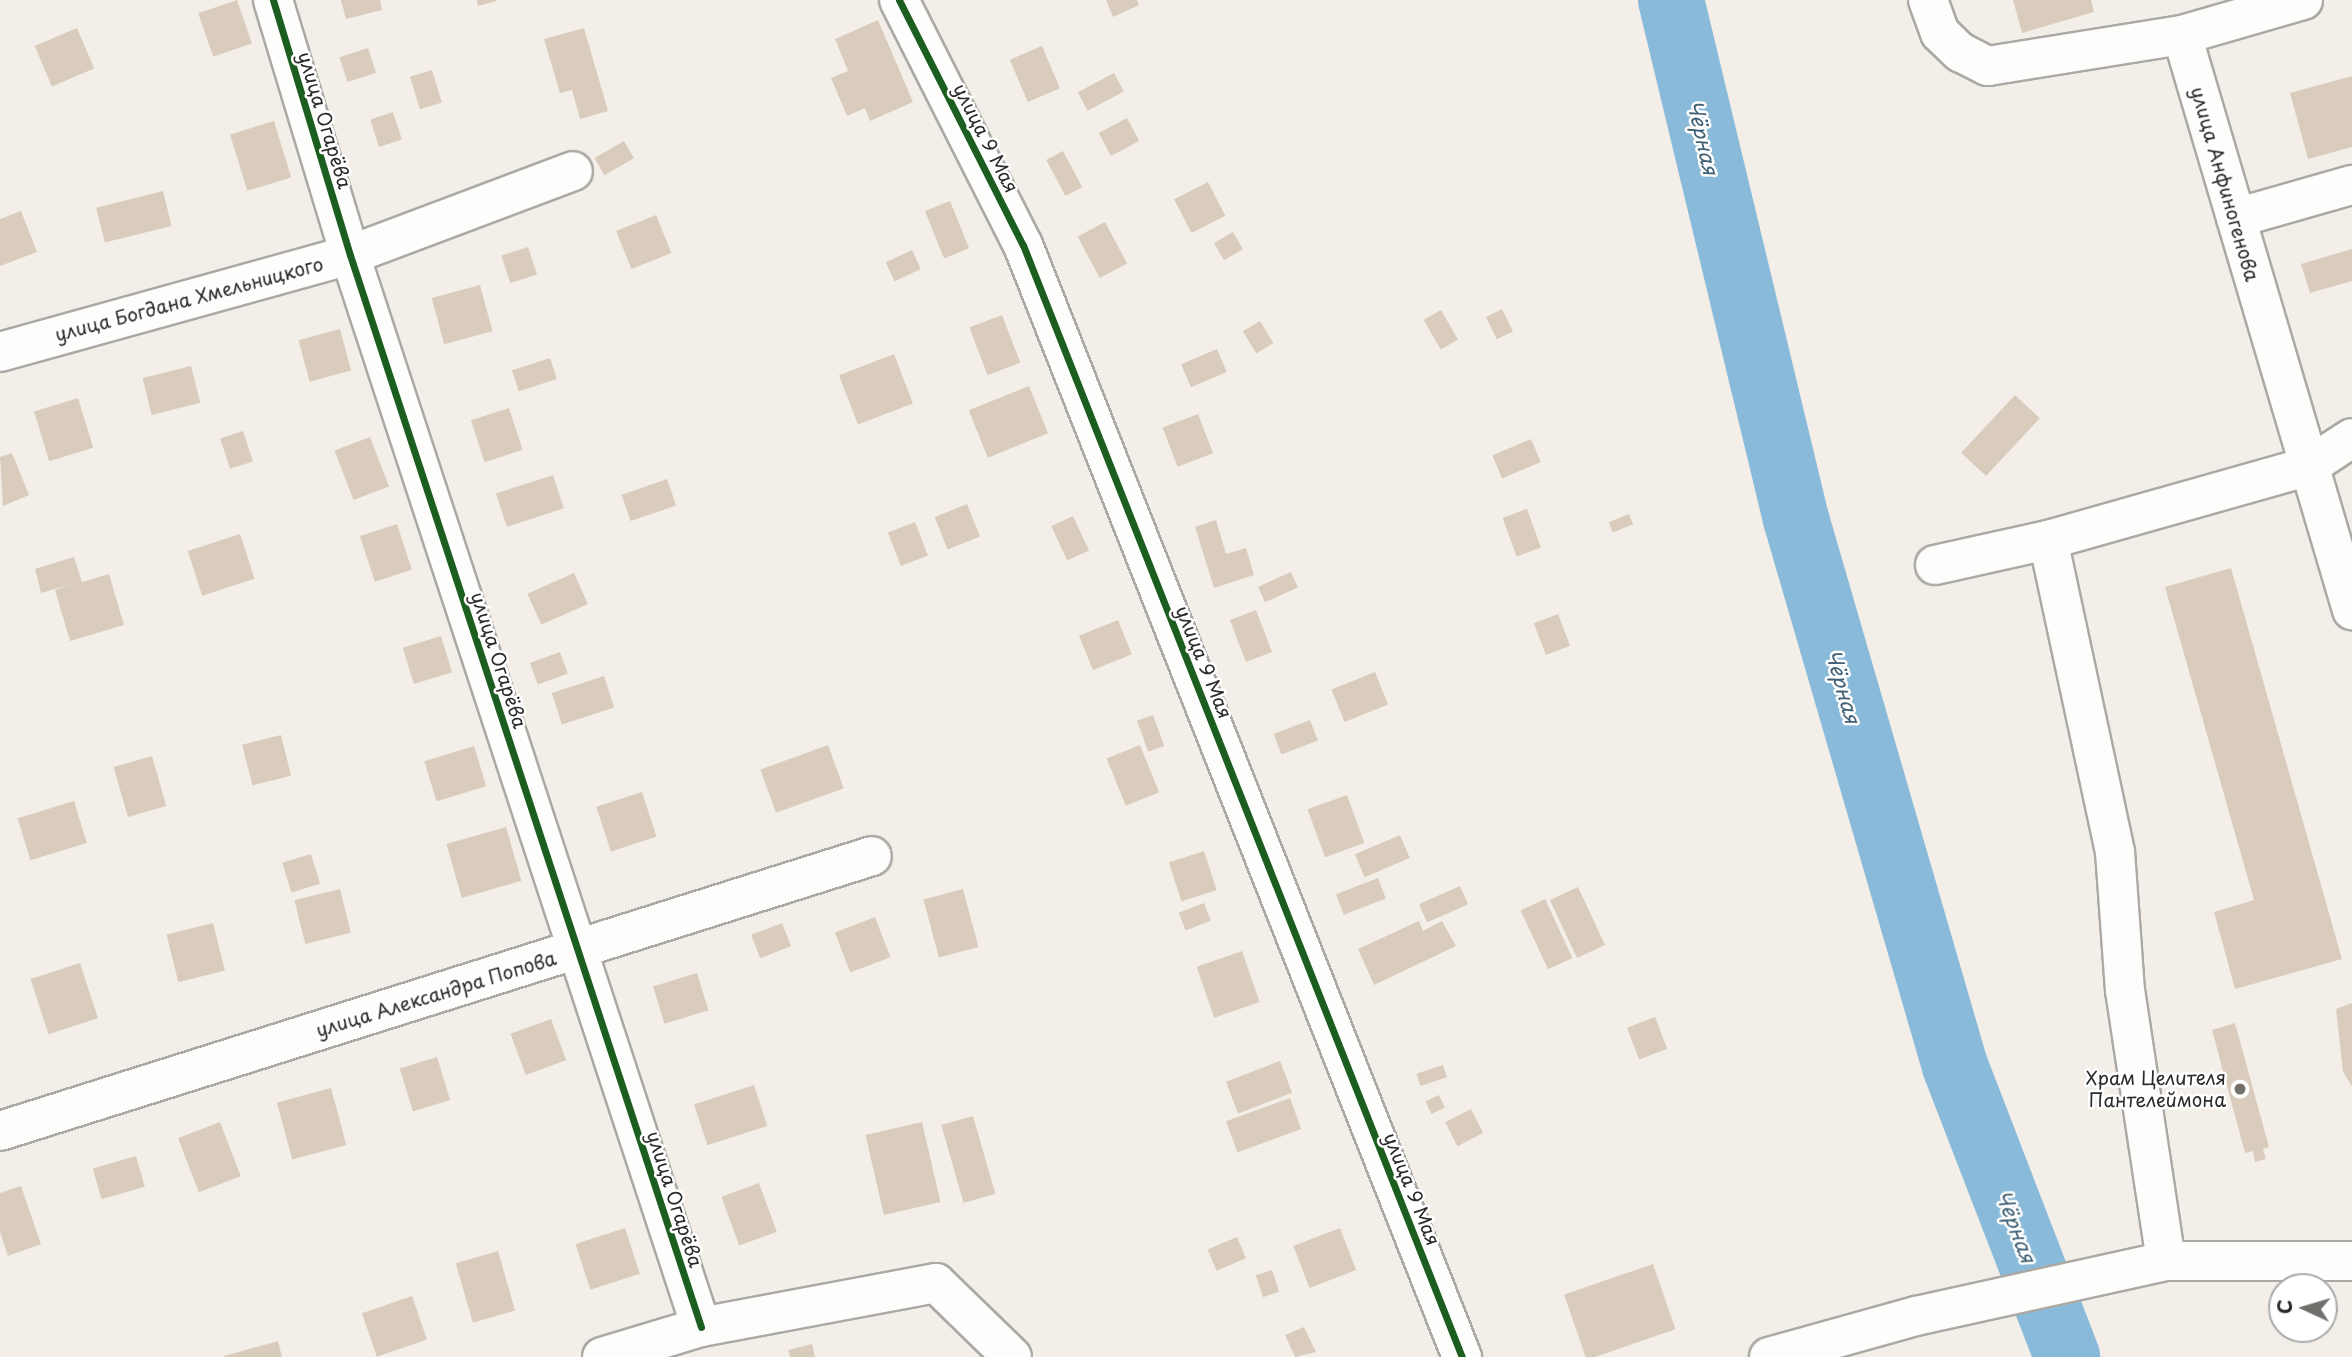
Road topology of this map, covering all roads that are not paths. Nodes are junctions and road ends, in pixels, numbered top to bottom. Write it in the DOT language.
graph roads {
  1 [pos="273,0"];
  2 [pos="899,0"];
  3 [pos="1928,0"];
  4 [pos="2303,0"];
  5 [pos="2182,35"];
  6 [pos="573,171"];
  7 [pos="2352,185"];
  8 [pos="2236,218"];
  9 [pos="350,255"];
  10 [pos="0,352"];
  11 [pos="2352,438"];
  12 [pos="2309,466"];
  13 [pos="2048,540"];
  14 [pos="1935,565"];
  15 [pos="2352,610"];
  16 [pos="872,856"];
  17 [pos="577,950"];
  18 [pos="0,1131"];
  19 [pos="2166,1261"];
  20 [pos="2352,1262"];
  21 [pos="701,1327"];
  22 [pos="1459,1351"];
  23 [pos="602,1357"];
  24 [pos="1012,1357"];
  25 [pos="1769,1357"];
  1 -- 9 [label="street, улица Огарёва"];
  2 -- 22 [label="street, улица 9 Мая"];
  3 -- 5 [label="street"];
  4 -- 5 [label="street"];
  5 -- 8 [label="street, улица Анфиногенова"];
  6 -- 9 [label="street, улица Богдана Хмельницкого"];
  7 -- 8 [label="street"];
  8 -- 12 [label="street, улица Анфиногенова"];
  9 -- 10 [label="street, улица Богдана Хмельницкого"];
  9 -- 17 [label="street, улица Огарёва"];
  11 -- 12 [label="street"];
  12 -- 13 [label="street"];
  12 -- 15 [label="street, улица Анфиногенова"];
  13 -- 14 [label="street"];
  13 -- 19 [label="street"];
  16 -- 17 [label="street, улица Александра Попова"];
  17 -- 18 [label="street, улица Александра Попова"];
  17 -- 21 [label="street, улица Огарёва"];
  19 -- 20 [label="street"];
  19 -- 25 [label="street"];
  21 -- 23 [label="street"];
  21 -- 24 [label="street"];
}
